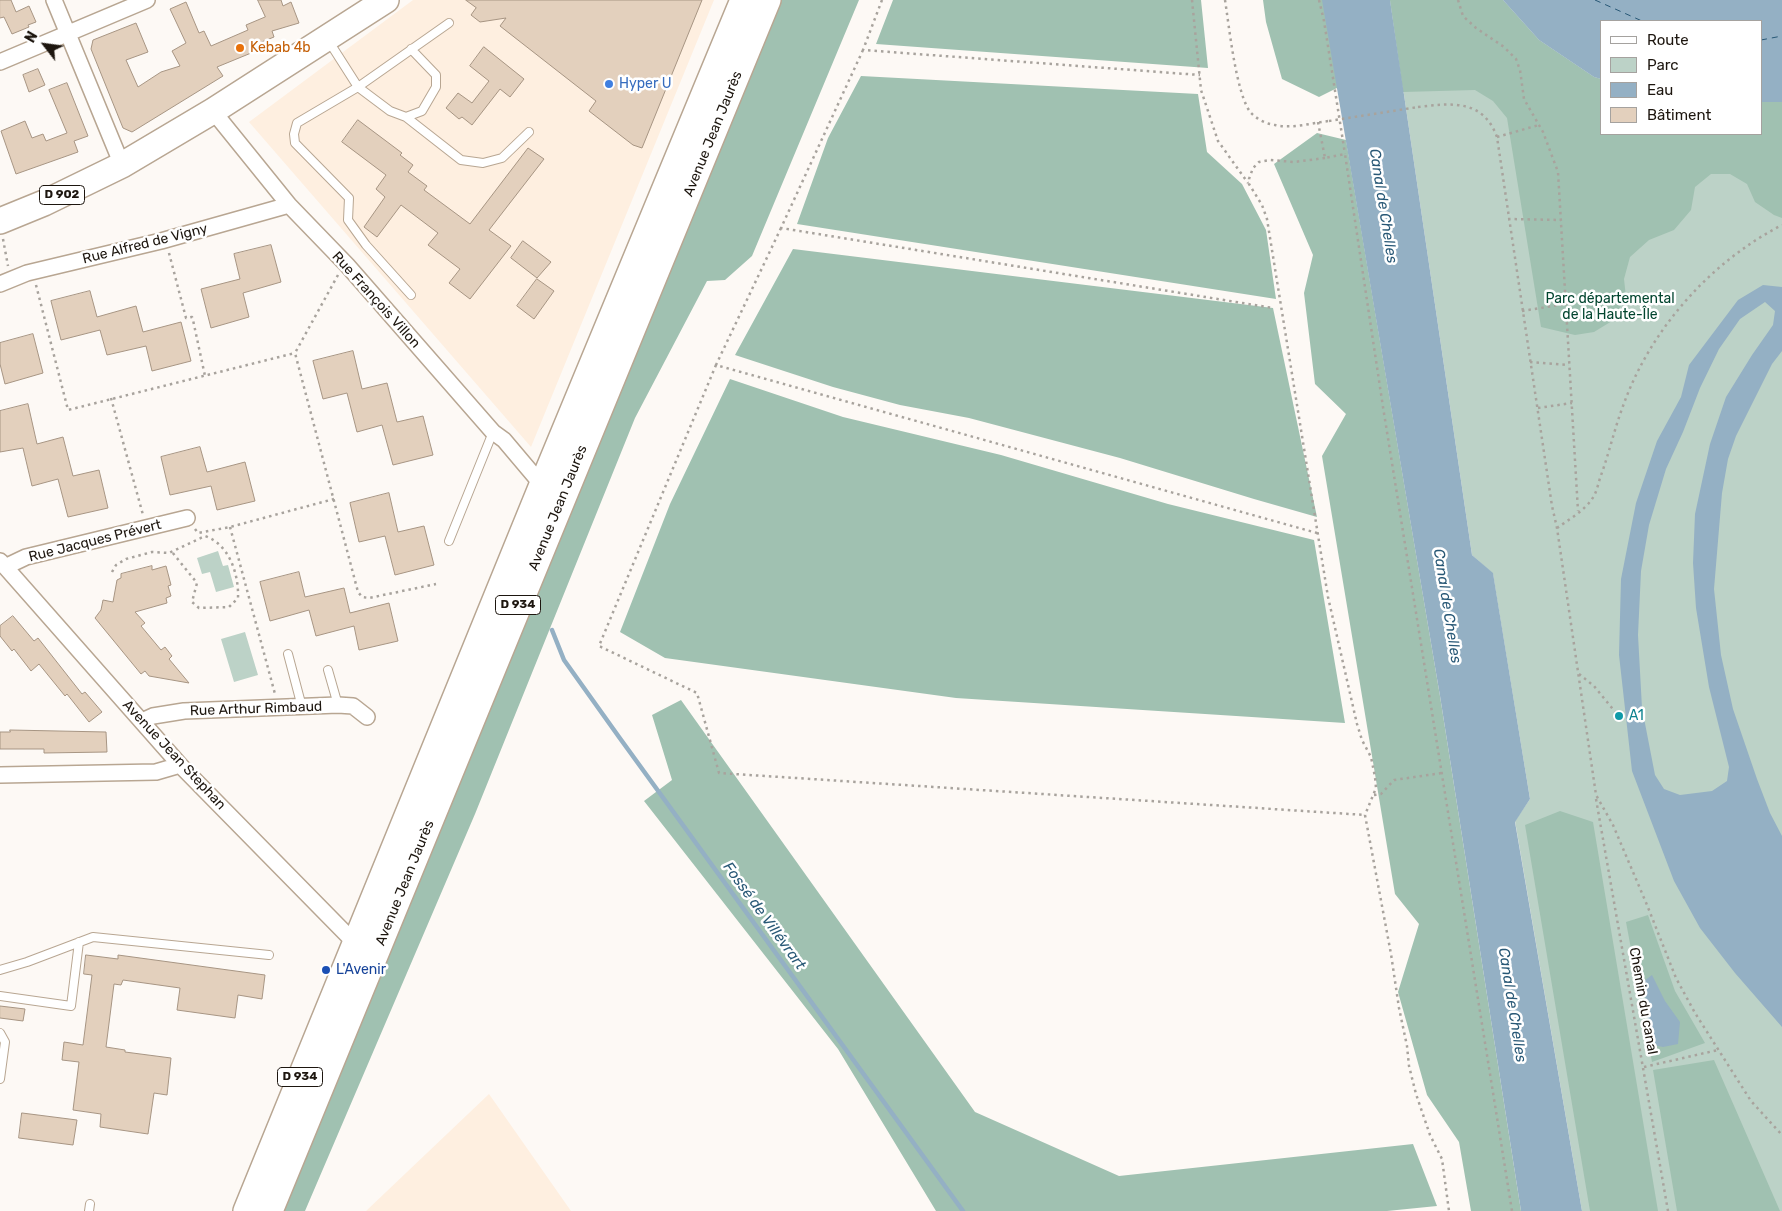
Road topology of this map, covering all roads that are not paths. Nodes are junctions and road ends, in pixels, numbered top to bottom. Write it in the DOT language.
graph roads {
  1 [pos="54,0"];
  2 [pos="147,0"];
  3 [pos="386,0"];
  4 [pos="744,0"];
  5 [pos="768,0"];
  6 [pos="449,23"];
  7 [pos="68,33"];
  8 [pos="327,39"];
  9 [pos="411,49"];
  10 [pos="0,62"];
  11 [pos="358,87"];
  12 [pos="213,111"];
  13 [pos="406,117"];
  14 [pos="529,132"];
  15 [pos="122,165"];
  16 [pos="290,205"];
  17 [pos="1,228"];
  18 [pos="6,281"];
  19 [pos="411,295"];
  20 [pos="493,432"];
  21 [pos="542,485"];
  22 [pos="187,518"];
  23 [pos="449,541"];
  24 [pos="2,564"];
  25 [pos="288,654"];
  26 [pos="328,670"];
  27 [pos="338,705"];
  28 [pos="302,707"];
  29 [pos="367,718"];
  30 [pos="142,721"];
  31 [pos="180,765"];
  32 [pos="0,775"];
  33 [pos="79,942"];
  34 [pos="355,943"];
  35 [pos="269,955"];
  36 [pos="0,970"];
  37 [pos="0,996"];
  38 [pos="0,1033"];
  39 [pos="0,1079"];
  40 [pos="304,1127"];
  41 [pos="246,1211"];
  42 [pos="270,1211"];
  1 -- 7 [label="street"];
  2 -- 7 [label="street"];
  3 -- 8 [label="main road, D 902"];
  4 -- 21 [label="main road, Avenue Jean Jaurès / D 934"];
  5 -- 40 [label="main road, Avenue Jean Jaurès / D 934"];
  6 -- 9 [label="lane"];
  7 -- 10 [label="street"];
  7 -- 15 [label="street"];
  8 -- 11 [label="lane"];
  8 -- 12 [label="main road, D 902"];
  9 -- 11 [label="lane"];
  9 -- 13 [label="lane"];
  11 -- 13 [label="lane"];
  11 -- 19 [label="lane"];
  12 -- 15 [label="main road, D 902"];
  12 -- 16 [label="street, Rue François Villon"];
  13 -- 14 [label="lane"];
  15 -- 17 [label="main road, D 902"];
  16 -- 18 [label="street, Rue Alfred de Vigny"];
  16 -- 20 [label="street, Rue François Villon"];
  20 -- 21 [label="street, Rue François Villon"];
  20 -- 23 [label="lane"];
  21 -- 34 [label="main road, Avenue Jean Jaurès / D 934"];
  22 -- 24 [label="street, Rue Jacques Prévert"];
  24 -- 30 [label="street, Avenue Jean Stephan"];
  25 -- 28 [label="lane"];
  26 -- 27 [label="lane"];
  27 -- 28 [label="street, Rue Arthur Rimbaud"];
  27 -- 29 [label="street, Rue Arthur Rimbaud"];
  28 -- 30 [label="street, Rue Arthur Rimbaud"];
  30 -- 31 [label="street, Avenue Jean Stephan"];
  31 -- 32 [label="street"];
  31 -- 34 [label="street, Avenue Jean Stephan"];
  33 -- 35 [label="lane"];
  33 -- 36 [label="lane"];
  33 -- 37 [label="lane"];
  34 -- 40 [label="street"];
  34 -- 41 [label="main road, Avenue Jean Jaurès / D 934"];
  38 -- 39 [label="lane"];
  40 -- 42 [label="main road, Avenue Jean Jaurès / D 934"];
}
